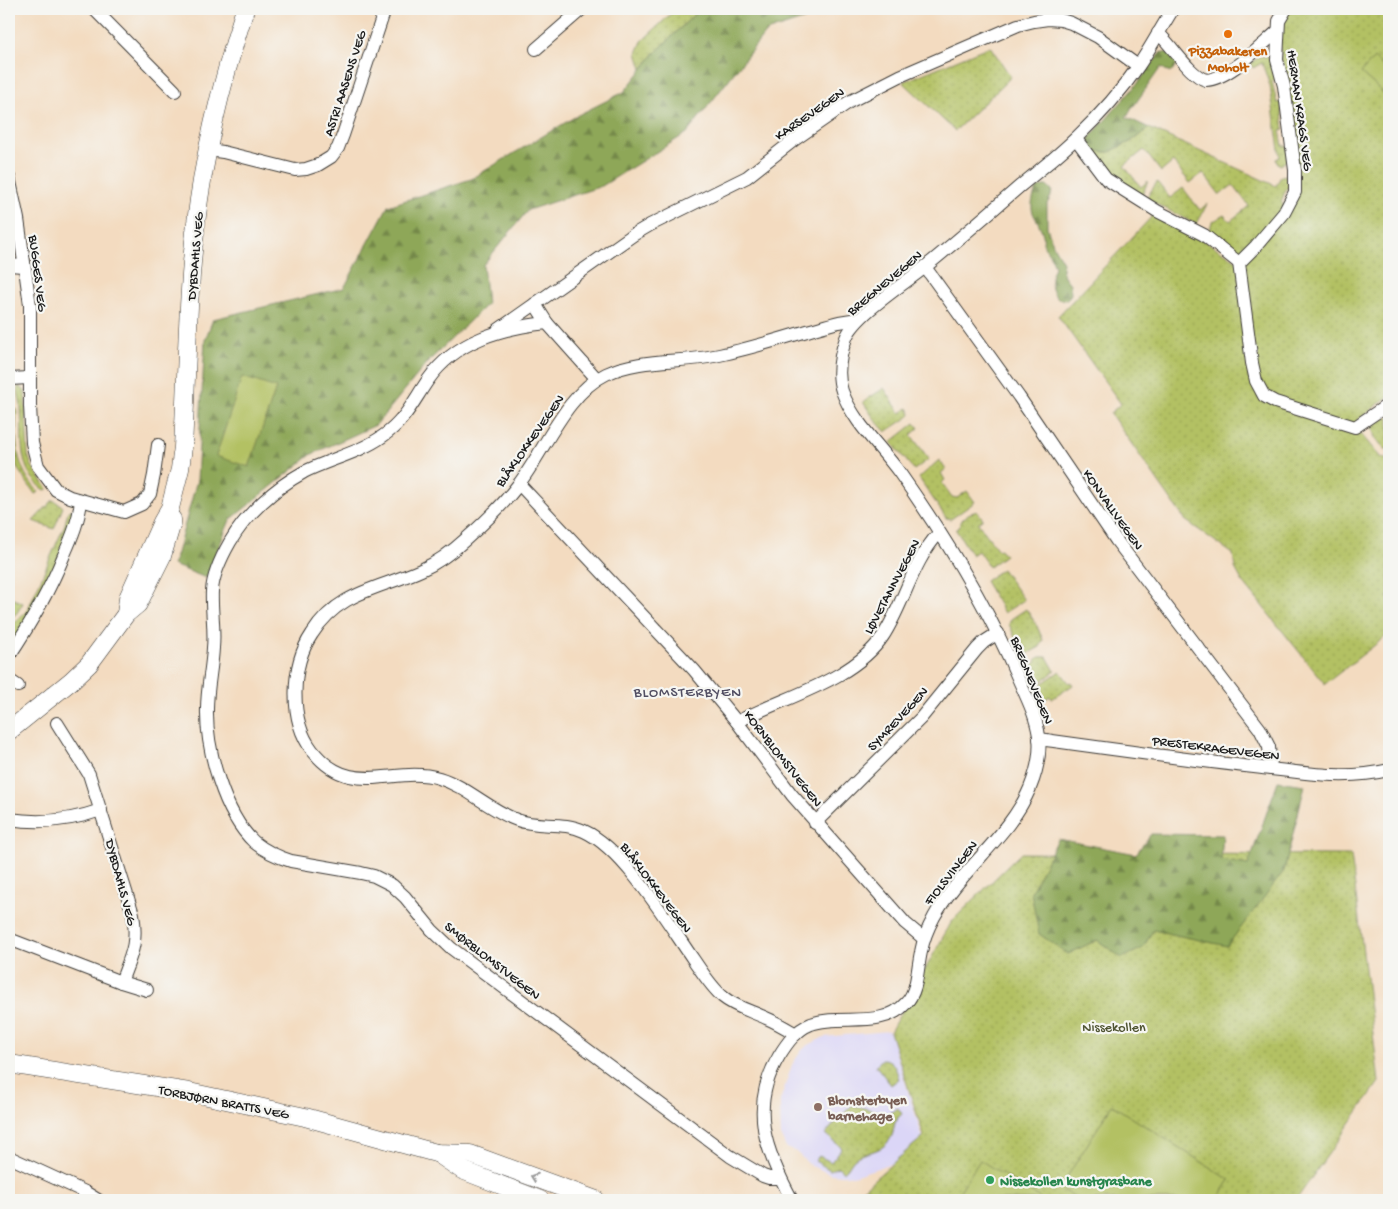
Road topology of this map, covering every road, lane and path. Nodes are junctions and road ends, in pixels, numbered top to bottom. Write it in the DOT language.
graph roads {
  1 [pos="94,9"];
  2 [pos="245,9"];
  3 [pos="385,9"];
  4 [pos="582,9"];
  5 [pos="1173,9"];
  6 [pos="1286,9"];
  7 [pos="1278,31"];
  8 [pos="1158,33"];
  9 [pos="536,49"];
  10 [pos="1138,66"];
  11 [pos="176,91"];
  12 [pos="1076,139"];
  13 [pos="208,150"];
  14 [pos="9,177"];
  15 [pos="1239,262"];
  16 [pos="9,265"];
  17 [pos="23,266"];
  18 [pos="925,267"];
  19 [pos="535,304"];
  20 [pos="858,319"];
  21 [pos="547,323"];
  22 [pos="495,332"];
  23 [pos="30,378"];
  24 [pos="9,379"];
  25 [pos="597,379"];
  26 [pos="1389,404"];
  27 [pos="158,444"];
  28 [pos="519,484"];
  29 [pos="81,501"];
  30 [pos="939,533"];
  31 [pos="998,633"];
  32 [pos="9,656"];
  33 [pos="737,722"];
  34 [pos="57,723"];
  35 [pos="9,731"];
  36 [pos="1039,739"];
  37 [pos="1271,769"];
  38 [pos="1389,770"];
  39 [pos="102,810"];
  40 [pos="9,819"];
  41 [pos="815,823"];
  42 [pos="9,939"];
  43 [pos="924,940"];
  44 [pos="121,982"];
  45 [pos="147,990"];
  46 [pos="796,1034"];
  47 [pos="9,1064"];
  48 [pos="436,1153"];
  49 [pos="9,1157"];
  50 [pos="780,1178"];
  51 [pos="98,1200"];
  52 [pos="540,1200"];
  53 [pos="596,1200"];
  54 [pos="792,1200"];
  1 -- 11 [label="street"];
  2 -- 13 [label="main road, DYBDAHLS VEG"];
  3 -- 13 [label="street, ASTRI AASENS VEG"];
  4 -- 9 [label="street"];
  5 -- 8 [label="street, BREGNEVEGEN"];
  6 -- 7 [label="street, HERMAN KRAGS VEG"];
  7 -- 8 [label="street, HERMAN KRAGS VEG"];
  7 -- 15 [label="street, HERMAN KRAGS VEG"];
  8 -- 10 [label="street, BREGNEVEGEN"];
  10 -- 12 [label="street, BREGNEVEGEN"];
  10 -- 19 [label="street, KARSEVEGEN"];
  12 -- 15 [label="street"];
  12 -- 18 [label="street, BREGNEVEGEN"];
  13 -- 35 [label="main road, DYBDAHLS VEG"];
  14 -- 17 [label="street, BUGGES VEG"];
  15 -- 26 [label="street"];
  16 -- 17 [label="street"];
  17 -- 23 [label="street, BUGGES VEG"];
  18 -- 20 [label="street, BREGNEVEGEN"];
  18 -- 37 [label="street, KONVALLVEGEN"];
  19 -- 21 [label="street"];
  19 -- 22 [label="street, SMØRBLOMSTVEGEN"];
  20 -- 25 [label="street, BLÅKLOKKEVEGEN"];
  20 -- 30 [label="street, BREGNEVEGEN"];
  21 -- 22 [label="street, SMØRBLOMSTVEGEN"];
  21 -- 25 [label="street"];
  22 -- 50 [label="street, SMØRBLOMSTVEGEN"];
  23 -- 24 [label="street"];
  23 -- 29 [label="street, BUGGES VEG"];
  25 -- 28 [label="street, BLÅKLOKKEVEGEN"];
  27 -- 29 [label="street, BUGGES VEG"];
  28 -- 33 [label="street, KORNBLOMSTVEGEN"];
  28 -- 46 [label="street, BLÅKLOKKEVEGEN"];
  29 -- 32 [label="street"];
  30 -- 31 [label="street, BREGNEVEGEN"];
  30 -- 33 [label="street, LØVETANNVEGEN"];
  31 -- 36 [label="street, BREGNEVEGEN"];
  31 -- 41 [label="street, SYMREVEGEN"];
  33 -- 41 [label="street, KORNBLOMSTVEGEN"];
  34 -- 39 [label="street, DYBDAHLS VEG"];
  36 -- 37 [label="street, PRESTEKRAGEVEGEN"];
  36 -- 43 [label="street, FIOLSVINGEN"];
  37 -- 38 [label="street, PRESTEKRAGEVEGEN"];
  39 -- 40 [label="street"];
  39 -- 44 [label="street, DYBDAHLS VEG"];
  41 -- 43 [label="street, KORNBLOMSTVEGEN"];
  42 -- 44 [label="street"];
  43 -- 46 [label="street, FIOLSVINGEN"];
  44 -- 45 [label="street"];
  46 -- 50 [label="street, FIOLSVINGEN"];
  47 -- 48 [label="main road, TORBJØRN BRATTS VEG"];
  48 -- 52 [label="main road, TORBJØRN BRATTS VEG"];
  53 -- 48 [label="main road, TORBJØRN BRATTS VEG, one-way"];
  49 -- 51 [label="street"];
  50 -- 54 [label="street, FIOLSVINGEN"];
}
